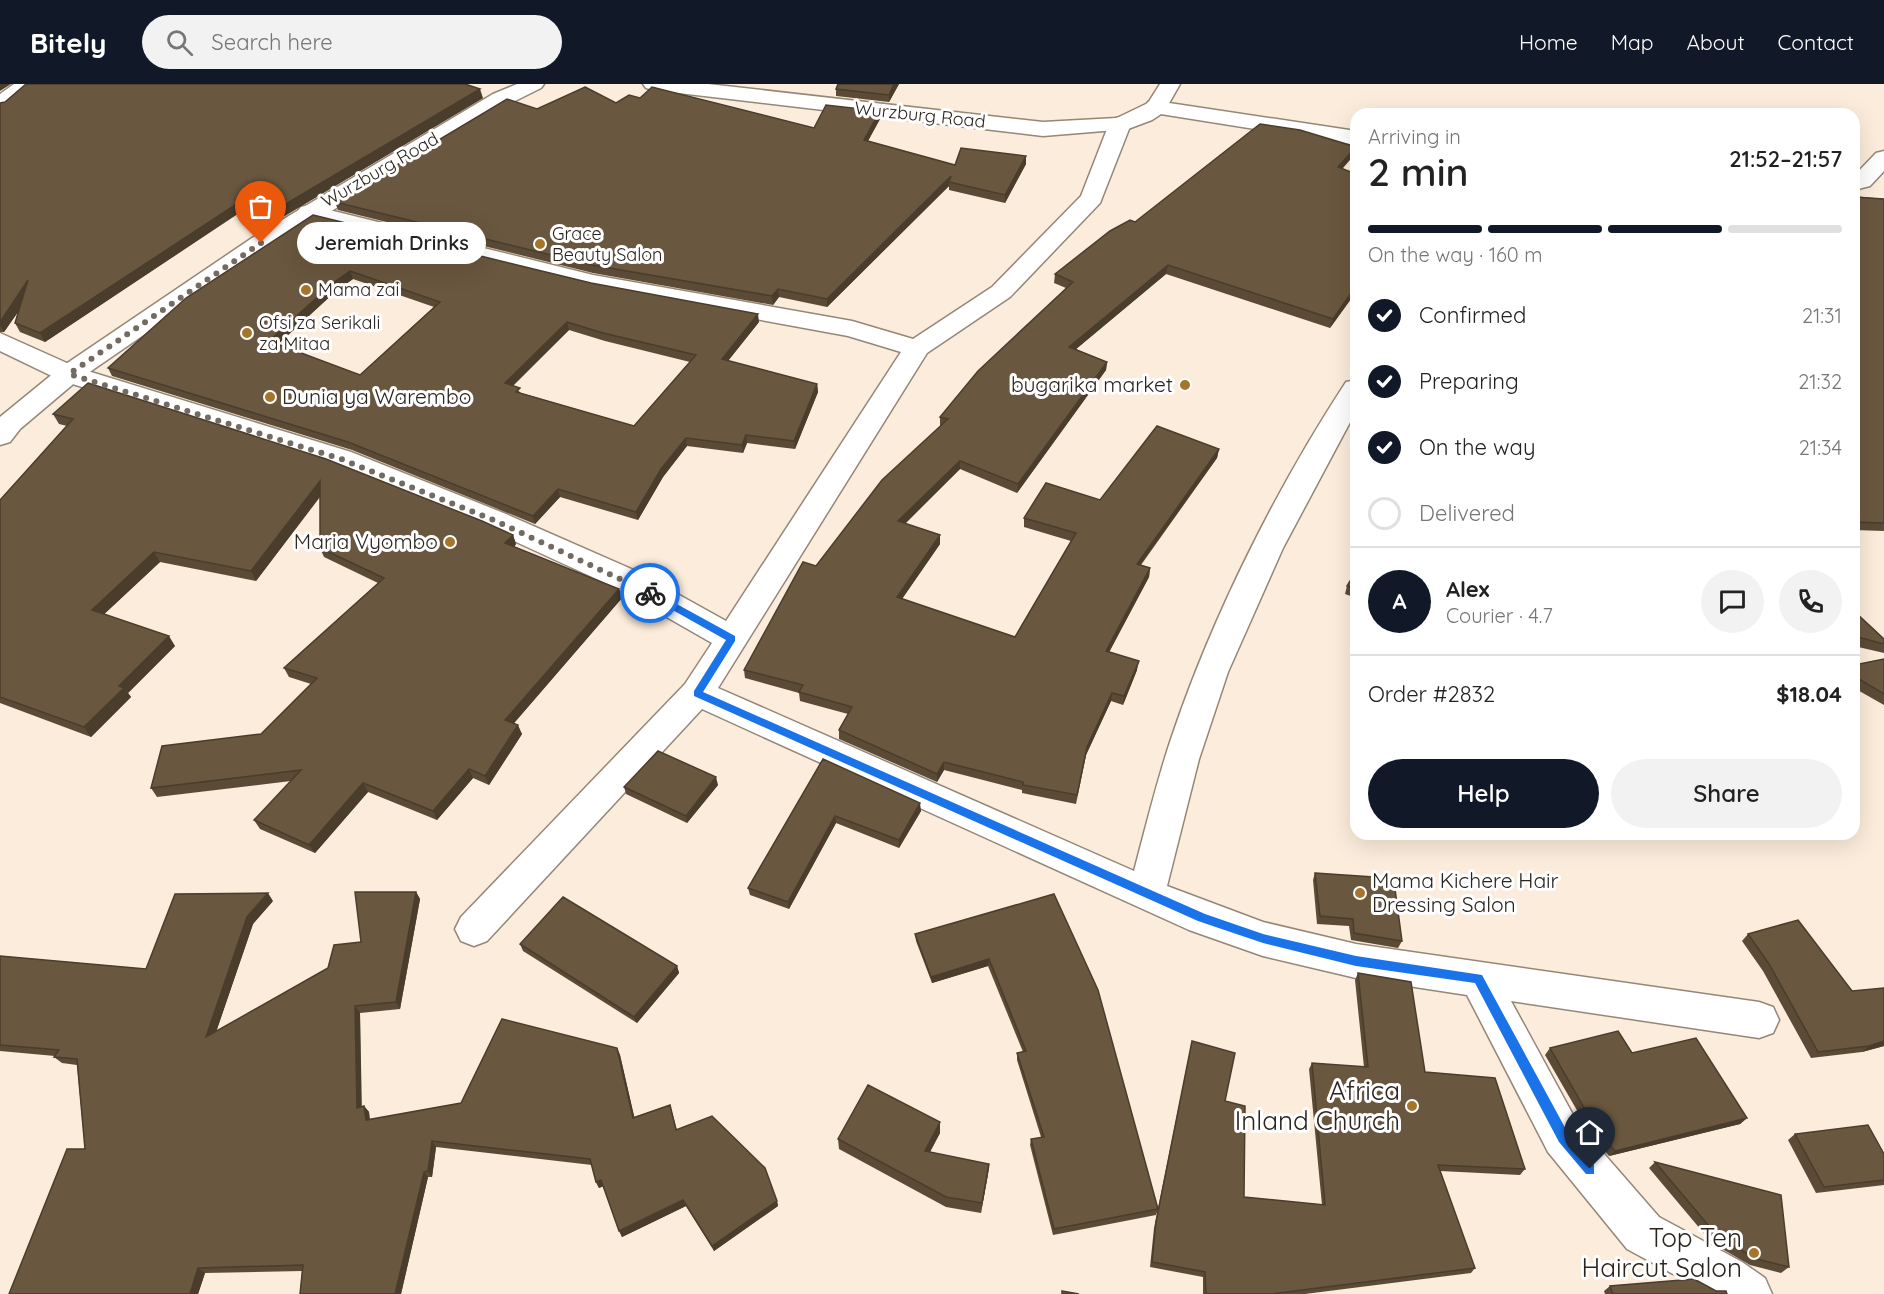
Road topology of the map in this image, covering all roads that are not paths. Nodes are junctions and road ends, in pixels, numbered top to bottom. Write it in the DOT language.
graph roads {
  1 [pos="27,84"];
  2 [pos="534,84"];
  3 [pos="653,84"];
  4 [pos="1170,84"];
  5 [pos="0,104"];
  6 [pos="1156,107"];
  7 [pos="1120,124"];
  8 [pos="1350,137"];
  9 [pos="1884,158"];
  10 [pos="1860,182"];
  11 [pos="309,212"];
  12 [pos="0,340"];
  13 [pos="916,348"];
  14 [pos="69,374"];
  15 [pos="1350,398"];
  16 [pos="0,436"];
  17 [pos="732,639"];
  18 [pos="697,693"];
  19 [pos="1146,894"];
  20 [pos="474,929"];
  21 [pos="1478,978"];
  22 [pos="1759,1020"];
  23 [pos="1749,1294"];
  1 -- 5 [label="street"];
  2 -- 11 [label="street, Wurzburg Road"];
  3 -- 7 [label="street, Wurzburg Road"];
  4 -- 6 [label="street"];
  6 -- 7 [label="street, Wurzburg Road"];
  6 -- 8 [label="street"];
  7 -- 13 [label="street"];
  9 -- 10 [label="street"];
  11 -- 13 [label="street"];
  11 -- 14 [label="street, Wurzburg Road"];
  12 -- 14 [label="street"];
  13 -- 17 [label="street"];
  14 -- 16 [label="street, Wurzburg Road"];
  14 -- 17 [label="street"];
  15 -- 19 [label="street"];
  17 -- 18 [label="street"];
  18 -- 19 [label="street"];
  18 -- 20 [label="street"];
  19 -- 21 [label="street"];
  21 -- 22 [label="street"];
  21 -- 23 [label="street"];
}
